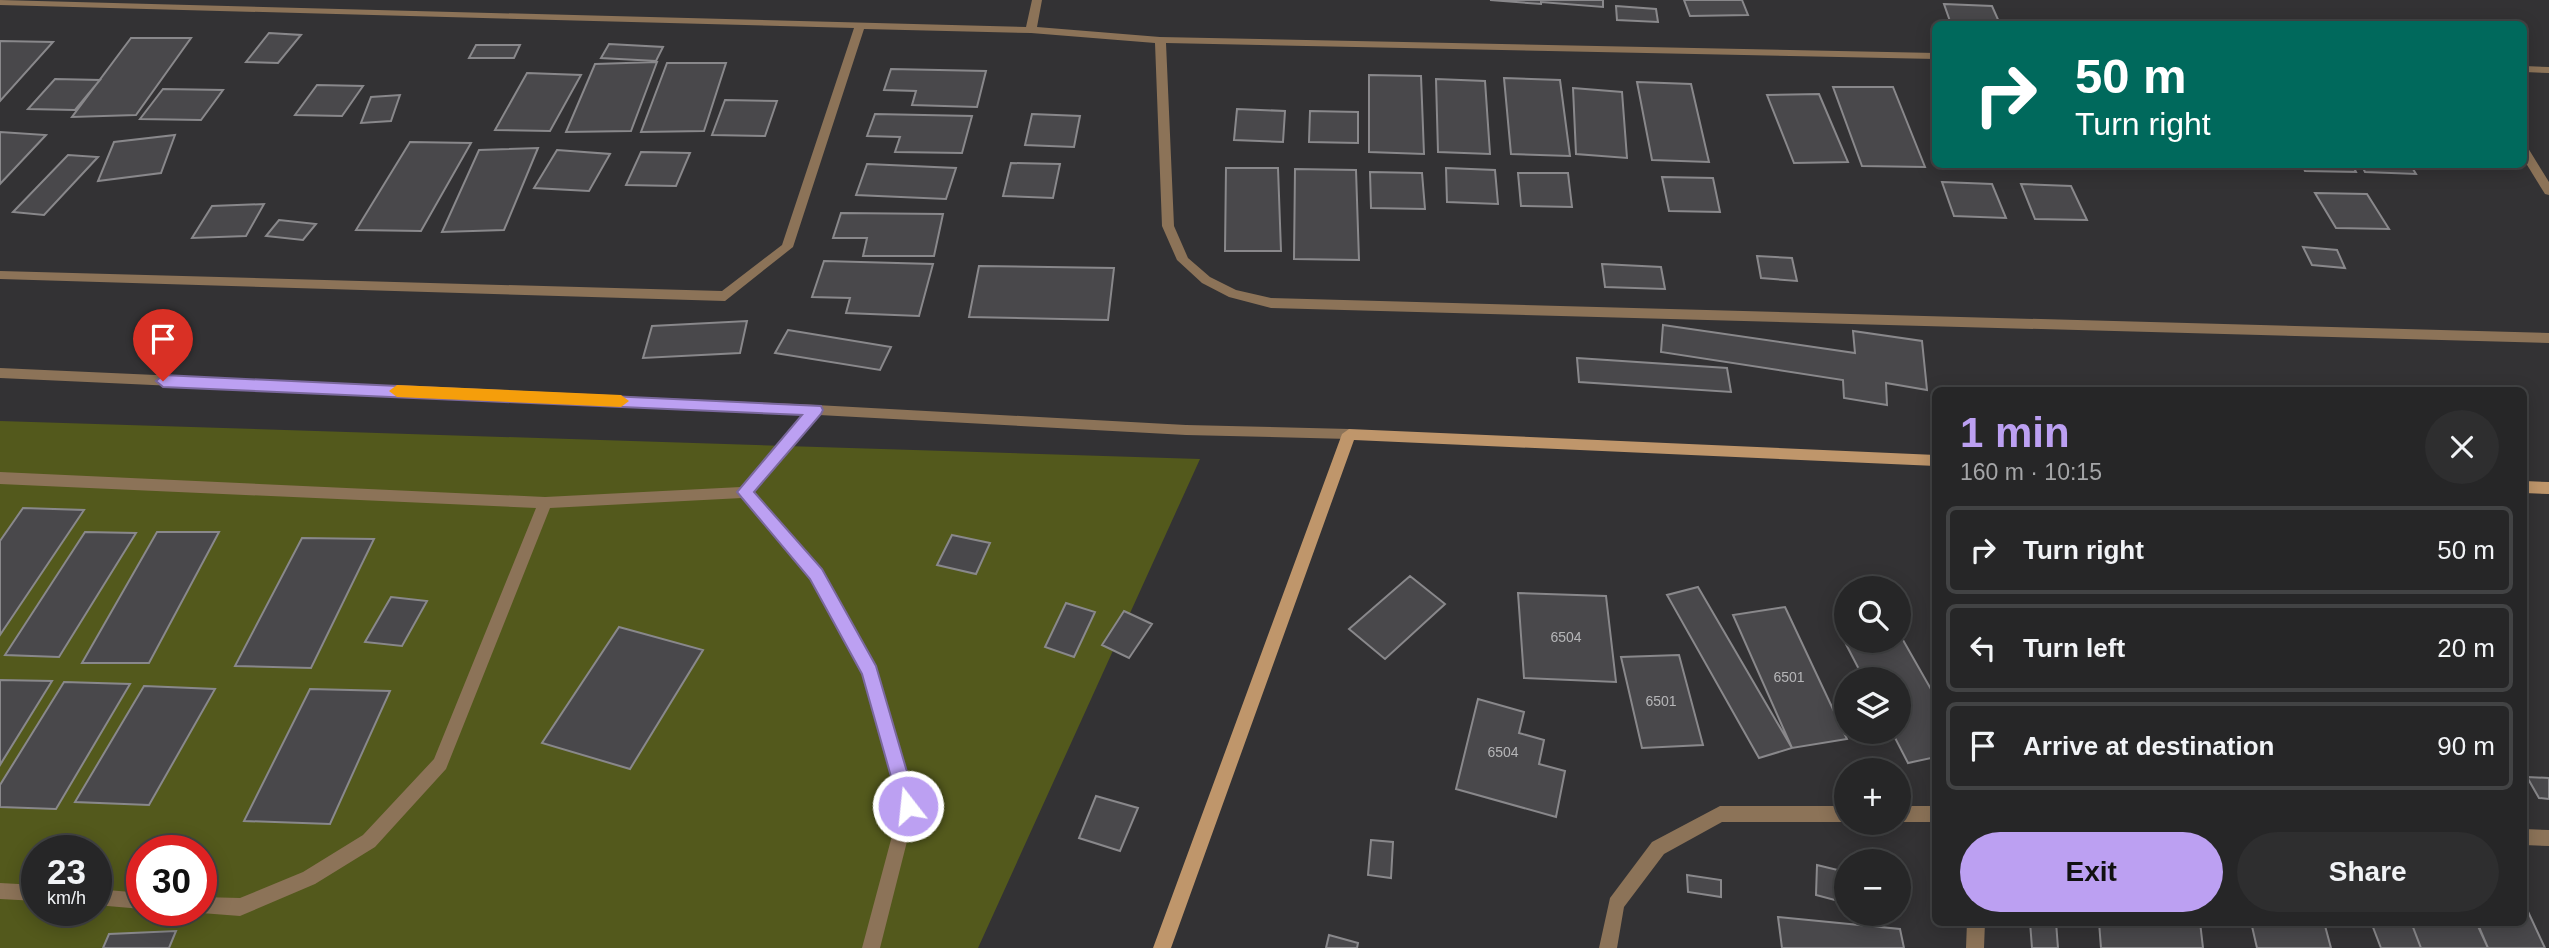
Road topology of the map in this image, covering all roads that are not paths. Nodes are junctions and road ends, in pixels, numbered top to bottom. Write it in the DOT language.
graph roads {
  1 [pos="356,0"];
  2 [pos="1037,0"];
  3 [pos="4,2"];
  4 [pos="347,11"];
  5 [pos="860,25"];
  6 [pos="1031,30"];
  7 [pos="1160,40"];
  8 [pos="1932,56"];
  9 [pos="2527,69"];
  10 [pos="2549,70"];
  11 [pos="2527,156"];
  12 [pos="2549,191"];
  13 [pos="0,275"];
  14 [pos="2549,338"];
  15 [pos="0,373"];
  16 [pos="816,410"];
  17 [pos="1349,434"];
  18 [pos="1932,461"];
  19 [pos="0,478"];
  20 [pos="2527,487"];
  21 [pos="2549,488"];
  22 [pos="745,492"];
  23 [pos="545,503"];
  24 [pos="1834,814"];
  25 [pos="1911,814"];
  26 [pos="1932,814"];
  27 [pos="2527,837"];
  28 [pos="2549,838"];
  29 [pos="0,891"];
  30 [pos="21,892"];
  31 [pos="217,906"];
  32 [pos="1976,926"];
  33 [pos="871,948"];
  34 [pos="1162,948"];
  35 [pos="1608,948"];
  36 [pos="1975,948"];
  1 -- 4 [label="street"];
  2 -- 6 [label="street"];
  3 -- 4 [label="street"];
  4 -- 5 [label="street"];
  5 -- 6 [label="street"];
  5 -- 13 [label="street"];
  6 -- 7 [label="street"];
  7 -- 8 [label="street"];
  7 -- 14 [label="street"];
  9 -- 10 [label="street"];
  11 -- 12 [label="street"];
  15 -- 16 [label="street"];
  16 -- 17 [label="street"];
  16 -- 22 [label="street"];
  17 -- 18 [label="street"];
  17 -- 34 [label="street"];
  19 -- 23 [label="street"];
  20 -- 21 [label="street"];
  22 -- 23 [label="street"];
  22 -- 33 [label="street"];
  23 -- 31 [label="street"];
  24 -- 35 [label="street"];
  25 -- 26 [label="street"];
  27 -- 28 [label="street"];
  29 -- 30 [label="street"];
  32 -- 36 [label="street"];
}
